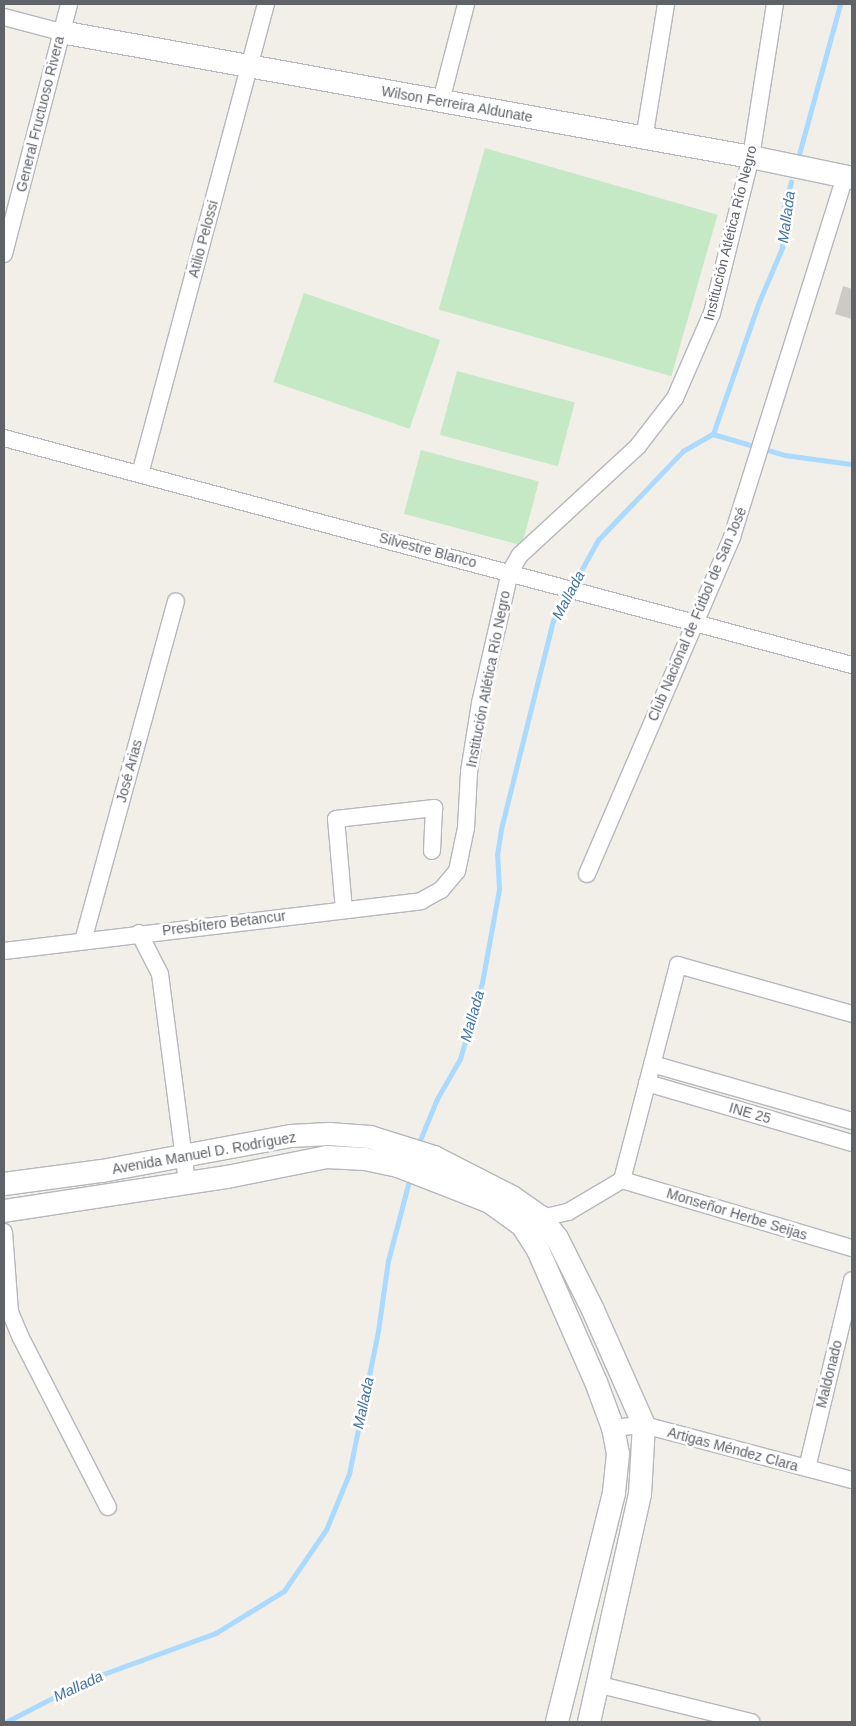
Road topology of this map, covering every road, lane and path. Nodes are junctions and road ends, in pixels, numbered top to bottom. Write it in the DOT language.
graph roads {
  1 [pos="69,4"];
  2 [pos="266,4"];
  3 [pos="466,4"];
  4 [pos="666,4"];
  5 [pos="775,4"];
  6 [pos="4,17"];
  7 [pos="60,32"];
  8 [pos="250,66"];
  9 [pos="441,101"];
  10 [pos="644,138"];
  11 [pos="751,157"];
  12 [pos="849,177"];
  13 [pos="4,254"];
  14 [pos="4,438"];
  15 [pos="140,474"];
  16 [pos="510,572"];
  17 [pos="176,601"];
  18 [pos="695,621"];
  19 [pos="852,665"];
  20 [pos="432,851"];
  21 [pos="587,874"];
  22 [pos="441,890"];
  23 [pos="344,910"];
  24 [pos="139,933"];
  25 [pos="83,941"];
  26 [pos="4,951"];
  27 [pos="852,1014"];
  28 [pos="652,1064"];
  29 [pos="647,1083"];
  30 [pos="852,1121"];
  31 [pos="852,1143"];
  32 [pos="184,1156"];
  33 [pos="401,1156"];
  34 [pos="622,1180"];
  35 [pos="187,1182"];
  36 [pos="4,1184"];
  37 [pos="4,1211"];
  38 [pos="531,1221"];
  39 [pos="4,1232"];
  40 [pos="852,1248"];
  41 [pos="852,1280"];
  42 [pos="644,1425"];
  43 [pos="613,1428"];
  44 [pos="807,1468"];
  45 [pos="852,1480"];
  46 [pos="108,1507"];
  47 [pos="596,1684"];
  48 [pos="557,1722"];
  49 [pos="589,1722"];
  50 [pos="751,1722"];
  1 -- 7 [label="street, General Fructuoso Rivera"];
  2 -- 8 [label="street, Atilio Pelossi"];
  3 -- 9 [label="street"];
  4 -- 10 [label="street"];
  5 -- 11 [label="street, Institución Atlética Río Negro"];
  6 -- 7 [label="street"];
  7 -- 8 [label="street, Wilson Ferreira Aldunate"];
  7 -- 13 [label="street, General Fructuoso Rivera"];
  8 -- 9 [label="street, Wilson Ferreira Aldunate"];
  8 -- 15 [label="street, Atilio Pelossi"];
  9 -- 10 [label="street, Wilson Ferreira Aldunate"];
  10 -- 11 [label="street, Wilson Ferreira Aldunate"];
  11 -- 12 [label="street, Wilson Ferreira Aldunate"];
  11 -- 16 [label="street, Institución Atlética Río Negro"];
  12 -- 18 [label="street, Club Nacional de Fútbol de San José"];
  14 -- 15 [label="street, Silvestre Blanco"];
  15 -- 16 [label="street, Silvestre Blanco"];
  16 -- 18 [label="street, Silvestre Blanco"];
  16 -- 22 [label="street, Institución Atlética Río Negro"];
  17 -- 25 [label="street, José Arias"];
  18 -- 19 [label="street, Silvestre Blanco"];
  18 -- 21 [label="street, Club Nacional de Fútbol de San José"];
  20 -- 23 [label="street"];
  22 -- 23 [label="street, Presbítero Betancur"];
  23 -- 24 [label="street, Presbítero Betancur"];
  24 -- 25 [label="street, Presbítero Betancur"];
  24 -- 32 [label="street"];
  25 -- 26 [label="street, Presbítero Betancur"];
  27 -- 28 [label="street"];
  28 -- 29 [label="street"];
  28 -- 30 [label="street, INE 25"];
  29 -- 31 [label="street, INE 25"];
  29 -- 34 [label="street"];
  32 -- 33 [label="street, Avenida Manuel D. Rodríguez"];
  32 -- 35 [label="street"];
  32 -- 36 [label="street, Avenida Manuel D. Rodríguez"];
  33 -- 35 [label="street, Avenida Manuel D. Rodríguez"];
  33 -- 38 [label="street"];
  34 -- 38 [label="street"];
  34 -- 40 [label="street, Monseñor Herbe Seijas"];
  35 -- 37 [label="street, Avenida Manuel D. Rodríguez"];
  38 -- 42 [label="street"];
  38 -- 43 [label="street"];
  39 -- 46 [label="street"];
  41 -- 44 [label="street, Maldonado"];
  42 -- 43 [label="street, Artigas Méndez Clara"];
  42 -- 44 [label="street, Artigas Méndez Clara"];
  42 -- 47 [label="street"];
  43 -- 48 [label="street"];
  44 -- 45 [label="street, Artigas Méndez Clara"];
  47 -- 49 [label="street"];
  47 -- 50 [label="street"];
}
